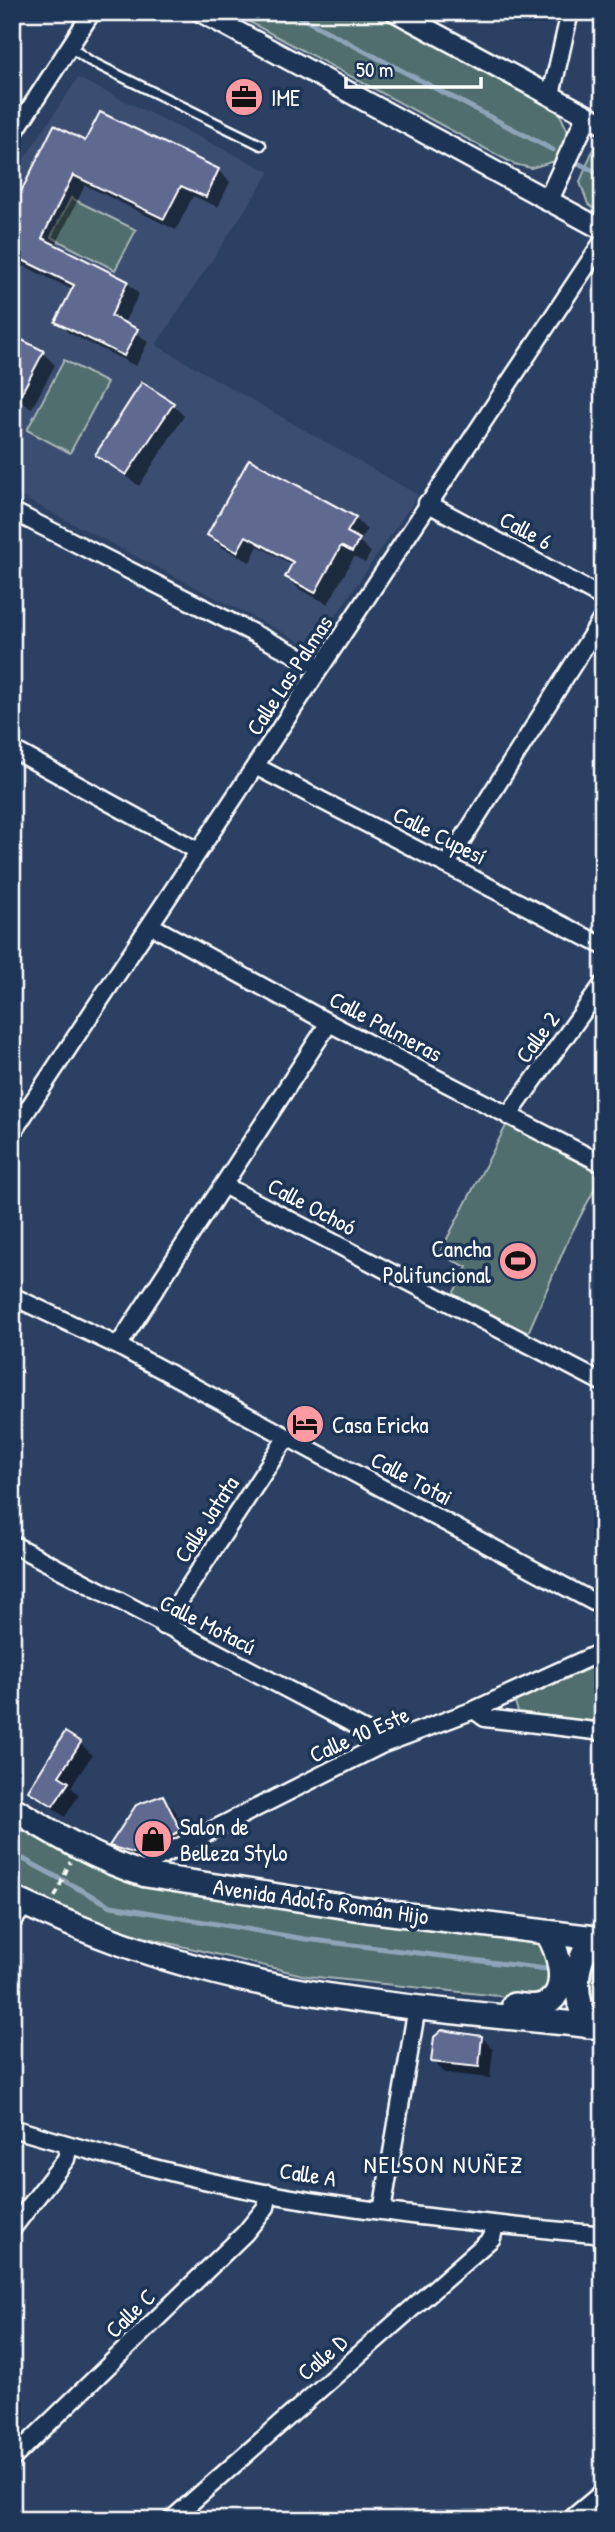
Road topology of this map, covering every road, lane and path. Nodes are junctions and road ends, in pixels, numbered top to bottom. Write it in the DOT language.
graph roads {
  1 [pos="92,12"];
  2 [pos="201,12"];
  3 [pos="396,12"];
  4 [pos="570,12"];
  5 [pos="69,47"];
  6 [pos="551,95"];
  7 [pos="595,120"];
  8 [pos="12,136"];
  9 [pos="261,145"];
  10 [pos="548,201"];
  11 [pos="603,230"];
  12 [pos="603,241"];
  13 [pos="427,503"];
  14 [pos="12,511"];
  15 [pos="603,597"];
  16 [pos="603,617"];
  17 [pos="320,667"];
  18 [pos="14,754"];
  19 [pos="257,767"];
  20 [pos="198,851"];
  21 [pos="447,864"];
  22 [pos="150,925"];
  23 [pos="603,946"];
  24 [pos="603,984"];
  25 [pos="329,1023"];
  26 [pos="508,1116"];
  27 [pos="12,1133"];
  28 [pos="603,1164"];
  29 [pos="223,1185"];
  30 [pos="12,1296"];
  31 [pos="118,1346"];
  32 [pos="603,1383"];
  33 [pos="287,1437"];
  34 [pos="12,1545"];
  35 [pos="603,1607"];
  36 [pos="163,1626"];
  37 [pos="603,1651"];
  38 [pos="474,1710"];
  39 [pos="603,1732"];
  40 [pos="382,1745"];
  41 [pos="12,1808"];
  42 [pos="69,1865"];
  43 [pos="146,1875"];
  44 [pos="56,1893"];
  45 [pos="17,1908"];
  46 [pos="551,1939"];
  47 [pos="594,1942"];
  48 [pos="320,1993"];
  49 [pos="417,2007"];
  50 [pos="590,2020"];
  51 [pos="12,2128"];
  52 [pos="69,2145"];
  53 [pos="269,2193"];
  54 [pos="382,2211"];
  55 [pos="495,2225"];
  56 [pos="12,2229"];
  57 [pos="603,2235"];
  58 [pos="12,2459"];
  59 [pos="603,2494"];
  60 [pos="171,2520"];
  61 [pos="572,2520"];
  1 -- 5 [label="street"];
  2 -- 10 [label="street"];
  3 -- 6 [label="street"];
  4 -- 6 [label="street"];
  5 -- 8 [label="street"];
  5 -- 9 [label="lane"];
  6 -- 7 [label="street"];
  7 -- 10 [label="street"];
  10 -- 11 [label="street"];
  12 -- 13 [label="street, Calle Las Palmas"];
  13 -- 15 [label="street, Calle 6"];
  13 -- 17 [label="street, Calle Las Palmas"];
  14 -- 17 [label="street"];
  16 -- 21 [label="street"];
  17 -- 19 [label="street, Calle Las Palmas"];
  18 -- 20 [label="street"];
  19 -- 20 [label="street, Calle Las Palmas"];
  19 -- 21 [label="street, Calle Cupesí"];
  20 -- 22 [label="street, Calle Las Palmas"];
  21 -- 23 [label="street, Calle Cupesí"];
  22 -- 25 [label="street, Calle Palmeras"];
  22 -- 27 [label="street, Calle Las Palmas"];
  24 -- 26 [label="street, Calle 2"];
  25 -- 26 [label="street, Calle Palmeras"];
  25 -- 29 [label="street"];
  26 -- 28 [label="street, Calle Palmeras"];
  29 -- 31 [label="street"];
  29 -- 32 [label="street, Calle Ochoó"];
  30 -- 31 [label="street, Calle Totai"];
  31 -- 33 [label="street, Calle Totai"];
  33 -- 35 [label="street, Calle Totai"];
  33 -- 36 [label="street, Calle Jatata"];
  34 -- 36 [label="street, Calle Motacú"];
  36 -- 40 [label="street, Calle Motacú"];
  37 -- 38 [label="street, Calle 10 Este"];
  38 -- 39 [label="street"];
  38 -- 40 [label="street, Calle 10 Este"];
  40 -- 43 [label="street, Calle 10 Este"];
  41 -- 43 [label="main road, Avenida Adolfo Román Hijo"];
  42 -- 44 [label="path"];
  43 -- 46 [label="main road, Avenida Adolfo Román Hijo"];
  45 -- 48 [label="main road"];
  46 -- 47 [label="main road, Avenida Adolfo Román Hijo"];
  46 -- 48 [label="main road"];
  47 -- 50 [label="main road"];
  48 -- 49 [label="main road"];
  49 -- 50 [label="main road"];
  49 -- 54 [label="street"];
  51 -- 52 [label="street, Calle A"];
  52 -- 53 [label="street, Calle A"];
  52 -- 56 [label="street"];
  53 -- 54 [label="street, Calle A"];
  53 -- 58 [label="street, Calle C"];
  54 -- 55 [label="street, Calle A"];
  55 -- 57 [label="street, Calle A"];
  55 -- 60 [label="street, Calle D"];
  59 -- 61 [label="street"];
}
